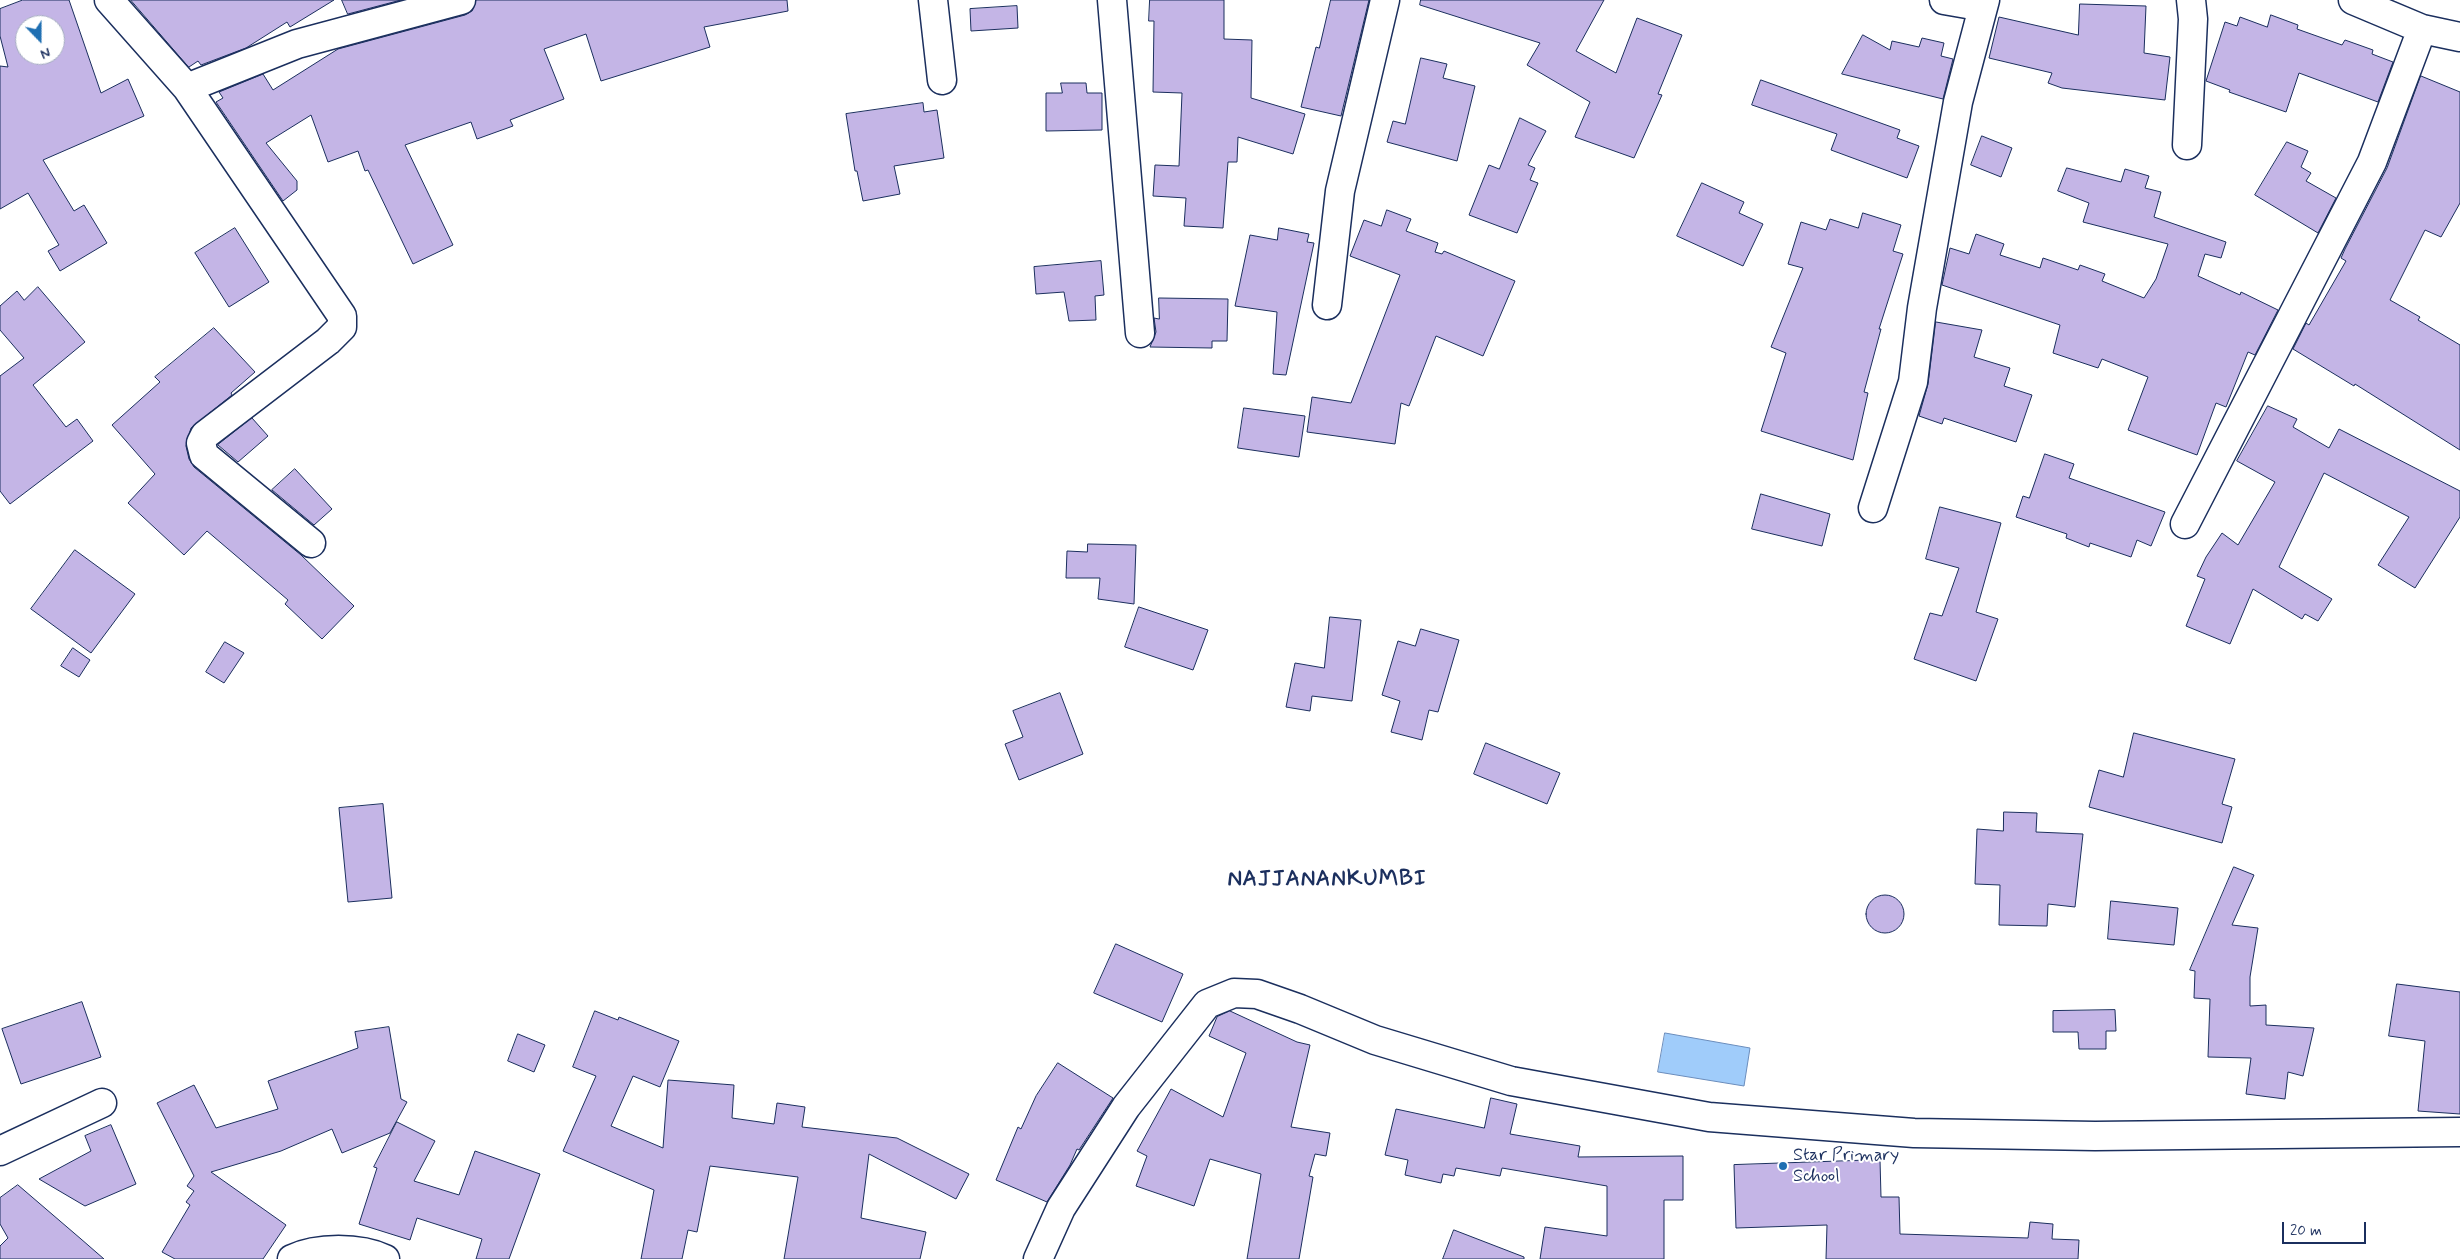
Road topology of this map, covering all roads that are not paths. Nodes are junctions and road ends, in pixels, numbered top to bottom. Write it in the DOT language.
graph roads {
  1 [pos="109,0"];
  2 [pos="461,0"];
  3 [pos="933,0"];
  4 [pos="1112,0"];
  5 [pos="1385,0"];
  6 [pos="1944,0"];
  7 [pos="1984,0"];
  8 [pos="2191,0"];
  9 [pos="2353,0"];
  10 [pos="2422,29"];
  11 [pos="2460,37"];
  12 [pos="942,80"];
  13 [pos="187,88"];
  14 [pos="2187,145"];
  15 [pos="1327,305"];
  16 [pos="1140,333"];
  17 [pos="1873,508"];
  18 [pos="2185,524"];
  19 [pos="311,544"];
  20 [pos="102,1103"];
  21 [pos="2460,1132"];
  22 [pos="0,1151"];
  23 [pos="292,1259"];
  24 [pos="385,1259"];
  25 [pos="1038,1259"];
  1 -- 13 [label="street"];
  2 -- 13 [label="street"];
  3 -- 12 [label="street"];
  4 -- 16 [label="street"];
  5 -- 15 [label="street"];
  6 -- 7 [label="street"];
  7 -- 17 [label="street"];
  8 -- 14 [label="street"];
  9 -- 10 [label="street"];
  10 -- 11 [label="street"];
  10 -- 18 [label="street"];
  13 -- 19 [label="street"];
  20 -- 22 [label="street"];
  21 -- 25 [label="street"];
  23 -- 24 [label="street"];
}
